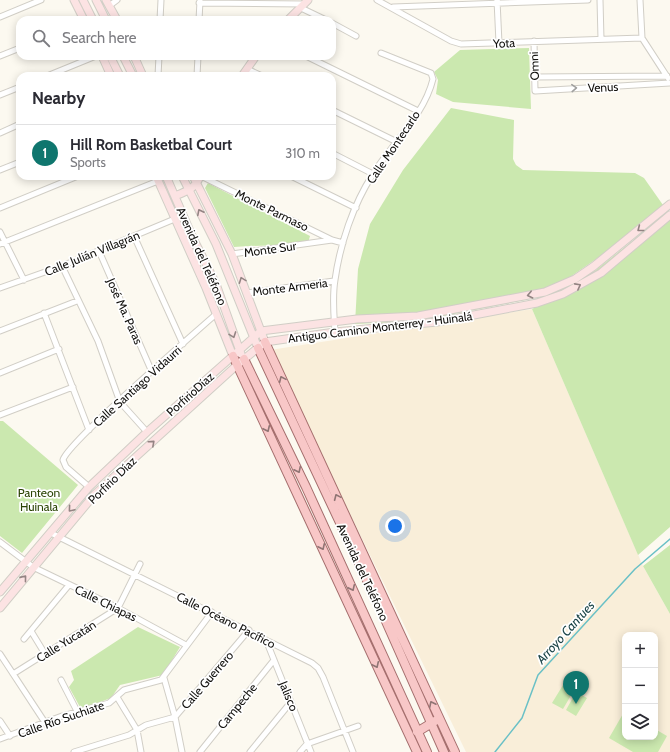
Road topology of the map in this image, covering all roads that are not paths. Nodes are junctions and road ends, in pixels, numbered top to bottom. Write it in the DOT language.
graph roads {
  1 [pos="41,0"];
  2 [pos="74,0"];
  3 [pos="83,0"];
  4 [pos="96,0"];
  5 [pos="117,0"];
  6 [pos="162,0"];
  7 [pos="377,0"];
  8 [pos="588,0"];
  9 [pos="600,0"];
  10 [pos="640,0"];
  11 [pos="200,1"];
  12 [pos="497,1"];
  13 [pos="108,3"];
  14 [pos="304,4"];
  15 [pos="392,7"];
  16 [pos="82,16"];
  17 [pos="91,16"];
  18 [pos="104,16"];
  19 [pos="115,16"];
  20 [pos="160,16"];
  21 [pos="199,16"];
  22 [pos="292,16"];
  23 [pos="320,16"];
  24 [pos="0,17"];
  25 [pos="336,25"];
  26 [pos="356,36"];
  27 [pos="642,38"];
  28 [pos="601,39"];
  29 [pos="534,41"];
  30 [pos="499,43"];
  31 [pos="16,50"];
  32 [pos="381,53"];
  33 [pos="0,56"];
  34 [pos="86,60"];
  35 [pos="104,60"];
  36 [pos="112,60"];
  37 [pos="126,60"];
  38 [pos="136,60"];
  39 [pos="159,60"];
  40 [pos="198,60"];
  41 [pos="253,60"];
  42 [pos="314,60"];
  43 [pos="247,69"];
  44 [pos="57,72"];
  45 [pos="109,72"];
  46 [pos="118,72"];
  47 [pos="131,72"];
  48 [pos="142,72"];
  49 [pos="158,72"];
  50 [pos="197,72"];
  51 [pos="245,72"];
  52 [pos="253,72"];
  53 [pos="535,77"];
  54 [pos="669,80"];
  55 [pos="16,89"];
  56 [pos="535,91"];
  57 [pos="0,95"];
  58 [pos="336,112"];
  59 [pos="418,112"];
  60 [pos="16,126"];
  61 [pos="0,133"];
  62 [pos="397,142"];
  63 [pos="336,155"];
  64 [pos="16,164"];
  65 [pos="0,170"];
  66 [pos="373,174"];
  67 [pos="68,180"];
  68 [pos="152,180"];
  69 [pos="158,180"];
  70 [pos="168,180"];
  71 [pos="184,180"];
  72 [pos="195,180"];
  73 [pos="199,180"];
  74 [pos="209,180"];
  75 [pos="299,180"];
  76 [pos="197,183"];
  77 [pos="189,190"];
  78 [pos="176,196"];
  79 [pos="670,204"];
  80 [pos="0,208"];
  81 [pos="356,208"];
  82 [pos="184,215"];
  83 [pos="670,215"];
  84 [pos="174,219"];
  85 [pos="0,232"];
  86 [pos="134,236"];
  87 [pos="332,240"];
  88 [pos="2,243"];
  89 [pos="343,243"];
  90 [pos="99,251"];
  91 [pos="232,254"];
  92 [pos="62,266"];
  93 [pos="24,280"];
  94 [pos="334,281"];
  95 [pos="0,288"];
  96 [pos="246,293"];
  97 [pos="77,301"];
  98 [pos="44,313"];
  99 [pos="216,314"];
  100 [pos="335,322"];
  101 [pos="0,331"];
  102 [pos="261,332"];
  103 [pos="335,332"];
  104 [pos="252,338"];
  105 [pos="265,342"];
  106 [pos="183,344"];
  107 [pos="258,348"];
  108 [pos="59,349"];
  109 [pos="239,350"];
  110 [pos="233,356"];
  111 [pos="244,359"];
  112 [pos="237,365"];
  113 [pos="152,372"];
  114 [pos="0,373"];
  115 [pos="73,387"];
  116 [pos="120,402"];
  117 [pos="0,415"];
  118 [pos="89,430"];
  119 [pos="147,432"];
  120 [pos="319,458"];
  121 [pos="310,461"];
  122 [pos="89,487"];
  123 [pos="315,507"];
  124 [pos="306,511"];
  125 [pos="51,533"];
  126 [pos="59,536"];
  127 [pos="0,542"];
  128 [pos="26,563"];
  129 [pos="140,564"];
  130 [pos="33,567"];
  131 [pos="134,574"];
  132 [pos="69,585"];
  133 [pos="0,592"];
  134 [pos="0,608"];
  135 [pos="118,608"];
  136 [pos="212,612"];
  137 [pos="249,630"];
  138 [pos="31,631"];
  139 [pos="24,639"];
  140 [pos="266,640"];
  141 [pos="186,645"];
  142 [pos="0,654"];
  143 [pos="45,654"];
  144 [pos="274,660"];
  145 [pos="13,674"];
  146 [pos="164,678"];
  147 [pos="61,680"];
  148 [pos="116,697"];
  149 [pos="291,702"];
  150 [pos="78,713"];
  151 [pos="175,717"];
  152 [pos="439,718"];
  153 [pos="0,721"];
  154 [pos="431,723"];
  155 [pos="46,724"];
  156 [pos="358,726"];
  157 [pos="137,730"];
  158 [pos="344,731"];
  159 [pos="417,732"];
  160 [pos="10,736"];
  161 [pos="0,739"];
  162 [pos="307,744"];
  163 [pos="74,752"];
  164 [pos="141,752"];
  165 [pos="182,752"];
  166 [pos="200,752"];
  167 [pos="250,752"];
  168 [pos="300,752"];
  169 [pos="310,752"];
  170 [pos="352,752"];
  171 [pos="417,752"];
  172 [pos="427,752"];
  173 [pos="444,752"];
  174 [pos="455,752"];
  1 -- 24 [label="street"];
  2 -- 16 [label="street"];
  3 -- 17 [label="street"];
  4 -- 18 [label="street"];
  5 -- 13 [label="street"];
  6 -- 20 [label="street"];
  7 -- 15 [label="street, Yota"];
  8 -- 12 [label="street"];
  9 -- 28 [label="street"];
  10 -- 27 [label="street"];
  11 -- 14 [label="street"];
  11 -- 21 [label="street"];
  12 -- 15 [label="street"];
  12 -- 30 [label="street"];
  13 -- 19 [label="street"];
  14 -- 22 [label="street"];
  14 -- 23 [label="street"];
  15 -- 30 [label="street, Yota"];
  25 -- 26 [label="street"];
  27 -- 28 [label="street, Yota"];
  27 -- 54 [label="street"];
  28 -- 29 [label="street, Yota"];
  29 -- 30 [label="street, Yota"];
  29 -- 53 [label="street, Omni"];
  31 -- 33 [label="street"];
  32 -- 59 [label="street, Calle Montecarlo"];
  34 -- 44 [label="street"];
  35 -- 45 [label="street"];
  36 -- 46 [label="street"];
  37 -- 47 [label="street"];
  38 -- 48 [label="street"];
  39 -- 49 [label="street"];
  40 -- 50 [label="street"];
  41 -- 43 [label="street"];
  42 -- 59 [label="street"];
  43 -- 51 [label="street"];
  43 -- 52 [label="street"];
  53 -- 54 [label="street, Venus"];
  53 -- 56 [label="street, Omni"];
  56 -- 54 [label="street, Venus, one-way"];
  55 -- 57 [label="street"];
  58 -- 62 [label="street"];
  59 -- 62 [label="street, Calle Montecarlo"];
  60 -- 61 [label="street"];
  62 -- 66 [label="street, Calle Montecarlo"];
  63 -- 66 [label="street"];
  64 -- 65 [label="street"];
  66 -- 81 [label="street, Calle Montecarlo"];
  67 -- 80 [label="street"];
  68 -- 88 [label="street"];
  69 -- 84 [label="street"];
  70 -- 78 [label="street, Avenida del Teléfono"];
  71 -- 77 [label="street, Avenida del Teléfono"];
  72 -- 76 [label="street"];
  73 -- 76 [label="street"];
  74 -- 87 [label="street, Monte Parmaso"];
  75 -- 81 [label="street"];
  76 -- 77 [label="street"];
  76 -- 91 [label="street"];
  77 -- 78 [label="street"];
  104 -- 77 [label="street, Avenida del Teléfono, one-way"];
  78 -- 82 [label="street, Avenida del Teléfono"];
  79 -- 100 [label="street, Antiguo Camino Monterrey - Huinalá, one-way"];
  81 -- 89 [label="street, Calle Montecarlo"];
  82 -- 84 [label="street, Calle Julián Villagrán"];
  82 -- 109 [label="street, Avenida del Teléfono, one-way"];
  103 -- 83 [label="street, Antiguo Camino Monterrey - Huinalá, one-way"];
  84 -- 86 [label="street, Calle Julián Villagrán"];
  84 -- 99 [label="street"];
  85 -- 88 [label="street"];
  86 -- 90 [label="street, Calle Julián Villagrán"];
  86 -- 106 [label="street"];
  87 -- 89 [label="street, Monte Parmaso"];
  87 -- 91 [label="street, Monte Sur"];
  88 -- 93 [label="street"];
  89 -- 94 [label="street, Calle Montecarlo"];
  90 -- 92 [label="street, Calle Julián Villagrán"];
  90 -- 113 [label="street, José Ma. Paras"];
  96 -- 91 [label="street, one-way"];
  92 -- 93 [label="street, Calle Julián Villagrán"];
  92 -- 97 [label="street"];
  93 -- 95 [label="street, Calle Julián Villagrán"];
  94 -- 96 [label="street, Monte Armeria"];
  94 -- 100 [label="street, Calle Montecarlo"];
  96 -- 102 [label="street"];
  97 -- 98 [label="street"];
  97 -- 116 [label="street"];
  98 -- 101 [label="street"];
  98 -- 108 [label="street"];
  99 -- 106 [label="street, Calle Santiago Vidaurri"];
  99 -- 110 [label="street"];
  100 -- 102 [label="street, Antiguo Camino Monterrey - Huinalá"];
  100 -- 103 [label="street, Calle Montecarlo"];
  102 -- 104 [label="street, PorfirioDíaz"];
  102 -- 105 [label="street"];
  103 -- 105 [label="street, Antiguo Camino Monterrey - Huinalá"];
  104 -- 107 [label="street, Avenida del Teléfono"];
  104 -- 109 [label="street, PorfirioDíaz"];
  105 -- 107 [label="street"];
  120 -- 105 [label="main road, one-way"];
  106 -- 113 [label="street, Calle Santiago Vidaurri"];
  107 -- 111 [label="street"];
  107 -- 121 [label="main road, Avenida del Teléfono"];
  108 -- 114 [label="street"];
  108 -- 115 [label="street"];
  109 -- 110 [label="street, PorfirioDíaz"];
  109 -- 111 [label="street, Avenida del Teléfono"];
  110 -- 112 [label="main road"];
  110 -- 119 [label="street, PorfirioDíaz"];
  111 -- 112 [label="street"];
  111 -- 123 [label="main road, one-way"];
  112 -- 124 [label="main road, one-way"];
  126 -- 112 [label="street, Porfirio Díaz, one-way"];
  113 -- 116 [label="street, Calle Santiago Vidaurri"];
  115 -- 117 [label="street"];
  115 -- 118 [label="street"];
  116 -- 118 [label="street, Calle Santiago Vidaurri"];
  116 -- 119 [label="street"];
  118 -- 122 [label="street, Calle Santiago Vidaurri"];
  119 -- 122 [label="street, PorfirioDíaz"];
  120 -- 121 [label="main road"];
  152 -- 120 [label="main road, one-way"];
  121 -- 154 [label="main road, Avenida del Teléfono"];
  122 -- 125 [label="street, PorfirioDíaz, one-way"];
  123 -- 124 [label="main road"];
  123 -- 159 [label="main road, one-way"];
  124 -- 171 [label="main road, one-way"];
  125 -- 126 [label="street, Calle Océano Pacífico"];
  125 -- 128 [label="street, PorfirioDíaz"];
  126 -- 130 [label="street, Porfirio Díaz"];
  126 -- 131 [label="street, Calle Océano Pacífico"];
  127 -- 128 [label="street, Calle Chiapas"];
  128 -- 130 [label="street, Calle Chiapas"];
  128 -- 133 [label="street, PorfirioDíaz"];
  129 -- 131 [label="street"];
  130 -- 132 [label="street, Calle Chiapas"];
  134 -- 130 [label="street, Porfirio Díaz, one-way"];
  131 -- 135 [label="street"];
  131 -- 136 [label="street, Calle Océano Pacífico"];
  132 -- 135 [label="street, Calle Chiapas"];
  132 -- 138 [label="street"];
  135 -- 141 [label="street, Calle Chiapas"];
  135 -- 143 [label="street, Calle Yucatán"];
  136 -- 137 [label="street, Calle Océano Pacífico"];
  136 -- 141 [label="street"];
  137 -- 140 [label="street, Calle Océano Pacífico"];
  137 -- 151 [label="street, Calle Guerrero"];
  138 -- 139 [label="street"];
  138 -- 143 [label="street"];
  140 -- 144 [label="street, Jalisco"];
  140 -- 158 [label="street, Calle Océano Pacífico"];
  141 -- 146 [label="street"];
  142 -- 145 [label="street"];
  143 -- 145 [label="street, Calle Yucatán"];
  144 -- 149 [label="street, Jalisco"];
  144 -- 166 [label="street, Campeche"];
  145 -- 155 [label="street"];
  146 -- 148 [label="street, Calle Río Suchiate"];
  146 -- 151 [label="street"];
  147 -- 150 [label="street"];
  148 -- 150 [label="street, Calle Río Suchiate"];
  148 -- 157 [label="street"];
  149 -- 162 [label="street, Jalisco"];
  149 -- 167 [label="street"];
  150 -- 155 [label="street, Calle Río Suchiate"];
  151 -- 157 [label="street, Calle Guerrero"];
  151 -- 165 [label="street"];
  152 -- 154 [label="main road"];
  152 -- 174 [label="main road"];
  153 -- 160 [label="street"];
  154 -- 159 [label="main road"];
  154 -- 173 [label="main road, Avenida del Teléfono"];
  155 -- 160 [label="street, Calle Río Suchiate"];
  156 -- 158 [label="street"];
  157 -- 163 [label="street, Calle Guerrero"];
  157 -- 164 [label="street"];
  158 -- 162 [label="street"];
  158 -- 170 [label="street, Calle Océano Pacífico"];
  159 -- 172 [label="main road"];
  160 -- 161 [label="street, Calle Río Suchiate"];
  162 -- 168 [label="street"];
  162 -- 169 [label="street, Jalisco"];
}
